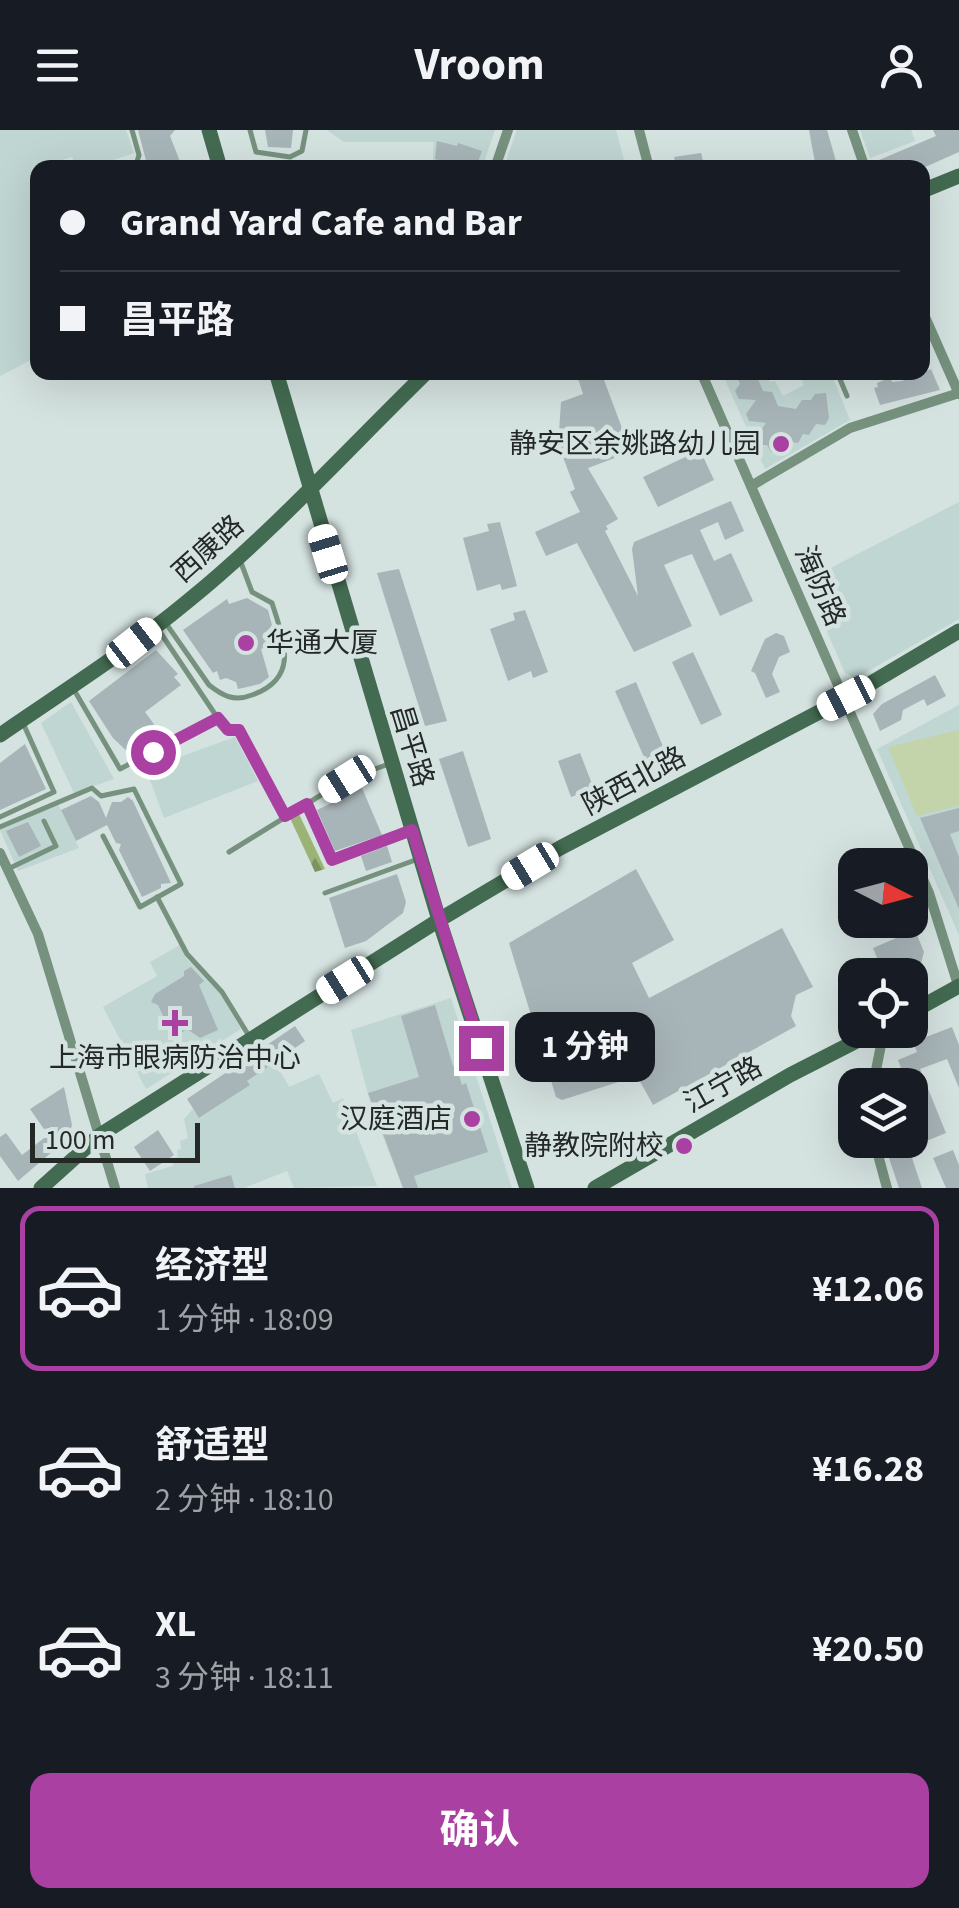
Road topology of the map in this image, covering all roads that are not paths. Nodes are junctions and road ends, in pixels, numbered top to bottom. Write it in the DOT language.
graph roads {
  1 [pos="132,130"];
  2 [pos="209,130"];
  3 [pos="250,130"];
  4 [pos="306,130"];
  5 [pos="508,130"];
  6 [pos="639,130"];
  7 [pos="852,130"];
  8 [pos="137,160"];
  9 [pos="218,160"];
  10 [pos="498,160"];
  11 [pos="646,160"];
  12 [pos="862,160"];
  13 [pos="959,176"];
  14 [pos="930,188"];
  15 [pos="930,328"];
  16 [pos="278,380"];
  17 [pos="419,380"];
  18 [pos="705,380"];
  19 [pos="840,380"];
  20 [pos="959,394"];
  21 [pos="847,396"];
  22 [pos="751,486"];
  23 [pos="308,488"];
  24 [pos="239,557"];
  25 [pos="160,623"];
  26 [pos="959,631"];
  27 [pos="72,686"];
  28 [pos="846,698"];
  29 [pos="218,718"];
  30 [pos="21,720"];
  31 [pos="0,734"];
  32 [pos="392,764"];
  33 [pos="307,804"];
  34 [pos="285,816"];
  35 [pos="0,817"];
  36 [pos="44,821"];
  37 [pos="0,827"];
  38 [pos="412,830"];
  39 [pos="104,836"];
  40 [pos="229,852"];
  41 [pos="0,853"];
  42 [pos="421,858"];
  43 [pos="8,869"];
  44 [pos="325,894"];
  45 [pos="157,898"];
  46 [pos="439,920"];
  47 [pos="958,987"];
  48 [pos="928,1003"];
  49 [pos="251,1039"];
  50 [pos="845,1048"];
  51 [pos="100,1136"];
  52 [pos="879,1158"];
  53 [pos="41,1188"];
  54 [pos="115,1188"];
  55 [pos="527,1188"];
  56 [pos="595,1188"];
  57 [pos="888,1188"];
  1 -- 8 [label="lane"];
  2 -- 9 [label="street"];
  3 -- 4 [label="lane"];
  5 -- 10 [label="street"];
  6 -- 11 [label="street"];
  7 -- 12 [label="street"];
  13 -- 14 [label="street"];
  15 -- 20 [label="street"];
  16 -- 23 [label="street, 昌平路"];
  17 -- 23 [label="street, 西康路"];
  18 -- 22 [label="street, 海防路"];
  19 -- 21 [label="lane"];
  20 -- 22 [label="street"];
  22 -- 28 [label="street, 海防路"];
  23 -- 24 [label="street, 西康路"];
  23 -- 32 [label="street, 昌平路"];
  24 -- 25 [label="street, 西康路"];
  24 -- 25 [label="lane"];
  25 -- 27 [label="street, 西康路"];
  25 -- 29 [label="lane"];
  26 -- 28 [label="street, 陕西北路"];
  27 -- 29 [label="lane"];
  27 -- 30 [label="street, 西康路"];
  28 -- 46 [label="street, 陕西北路"];
  28 -- 47 [label="street, 海防路"];
  29 -- 34 [label="lane"];
  30 -- 31 [label="street, 西康路"];
  30 -- 35 [label="lane"];
  32 -- 33 [label="lane"];
  32 -- 38 [label="street, 昌平路"];
  33 -- 34 [label="lane"];
  33 -- 38 [label="lane"];
  34 -- 40 [label="lane"];
  36 -- 43 [label="lane"];
  37 -- 45 [label="lane"];
  38 -- 42 [label="street, 昌平路"];
  39 -- 45 [label="lane"];
  41 -- 43 [label="street"];
  42 -- 44 [label="lane"];
  42 -- 46 [label="street, 昌平路"];
  43 -- 51 [label="street"];
  45 -- 49 [label="lane"];
  46 -- 49 [label="street, 陕西北路"];
  46 -- 55 [label="street, 昌平路"];
  47 -- 48 [label="street"];
  49 -- 51 [label="street, 陕西北路"];
  50 -- 56 [label="street, 江宁路"];
  51 -- 53 [label="street, 陕西北路"];
  51 -- 54 [label="street"];
  52 -- 57 [label="street"];
}
